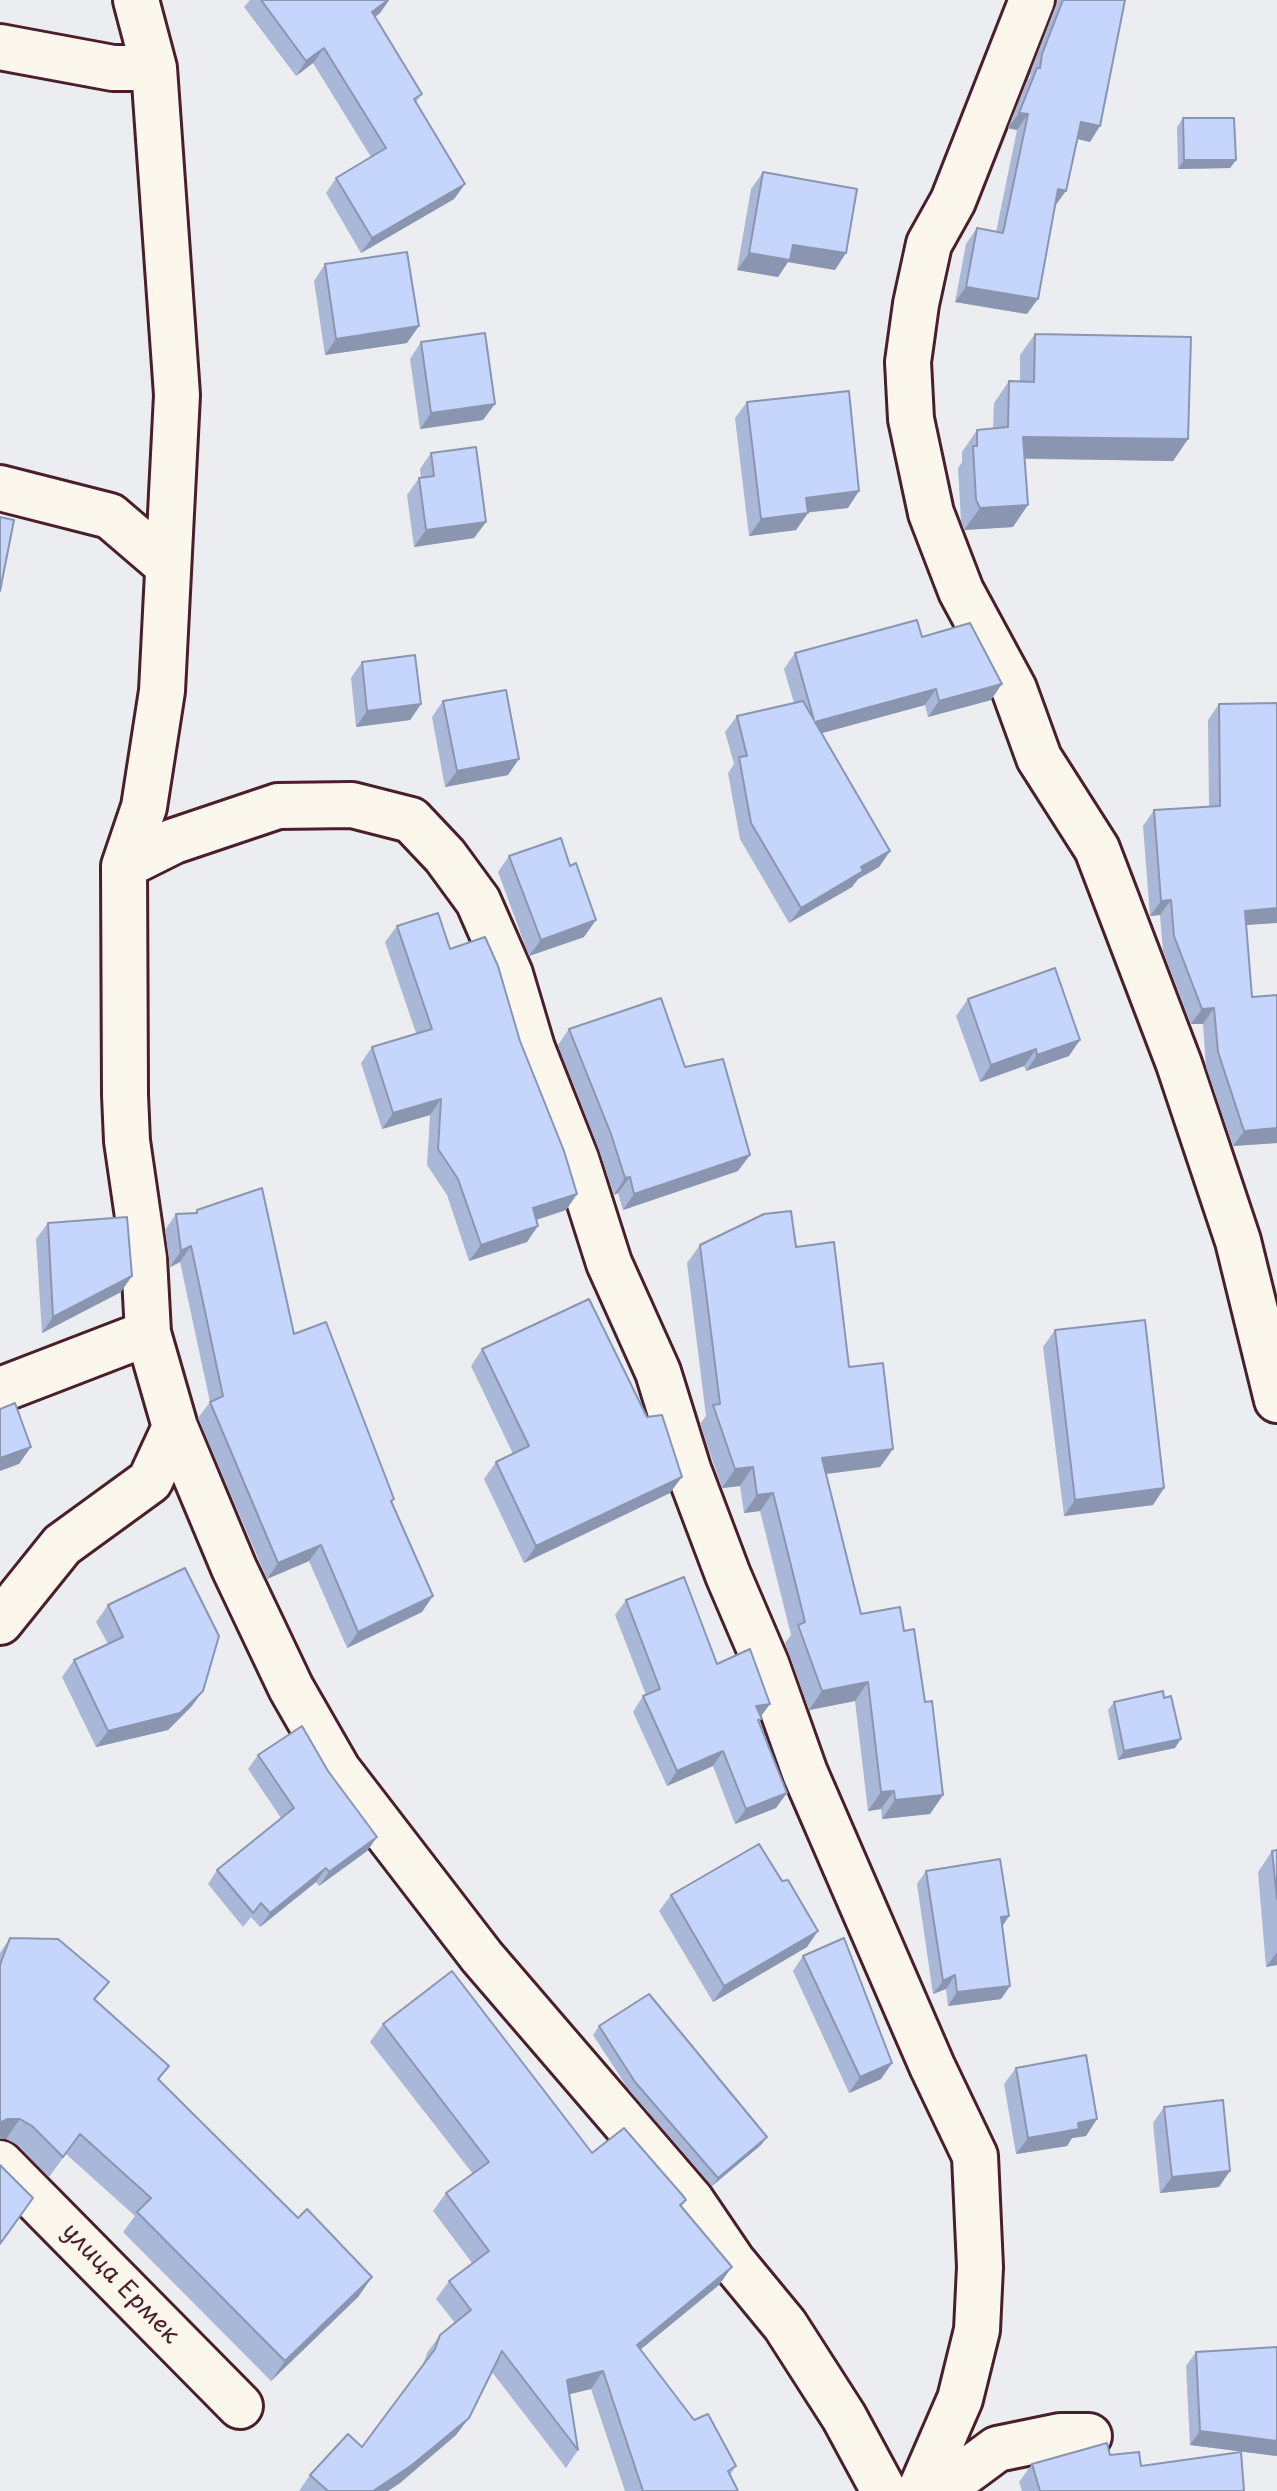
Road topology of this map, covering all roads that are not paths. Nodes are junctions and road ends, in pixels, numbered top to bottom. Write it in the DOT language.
graph roads {
  1 [pos="136,0"];
  2 [pos="1032,0"];
  3 [pos="0,47"];
  4 [pos="154,68"];
  5 [pos="0,488"];
  6 [pos="166,564"];
  7 [pos="124,866"];
  8 [pos="148,1333"];
  9 [pos="0,1390"];
  10 [pos="1277,1400"];
  11 [pos="175,1427"];
  12 [pos="0,1622"];
  13 [pos="0,2163"];
  14 [pos="240,2406"];
  15 [pos="1089,2436"];
  16 [pos="884,2491"];
  17 [pos="920,2491"];
  18 [pos="950,2491"];
  1 -- 4 [label="street"];
  2 -- 10 [label="street"];
  3 -- 4 [label="street"];
  4 -- 6 [label="street"];
  5 -- 6 [label="street"];
  6 -- 7 [label="street"];
  7 -- 8 [label="street"];
  7 -- 17 [label="street"];
  8 -- 9 [label="street"];
  8 -- 11 [label="street"];
  11 -- 12 [label="street"];
  11 -- 16 [label="street"];
  13 -- 14 [label="street, улица Ермек"];
  15 -- 18 [label="street"];
}
